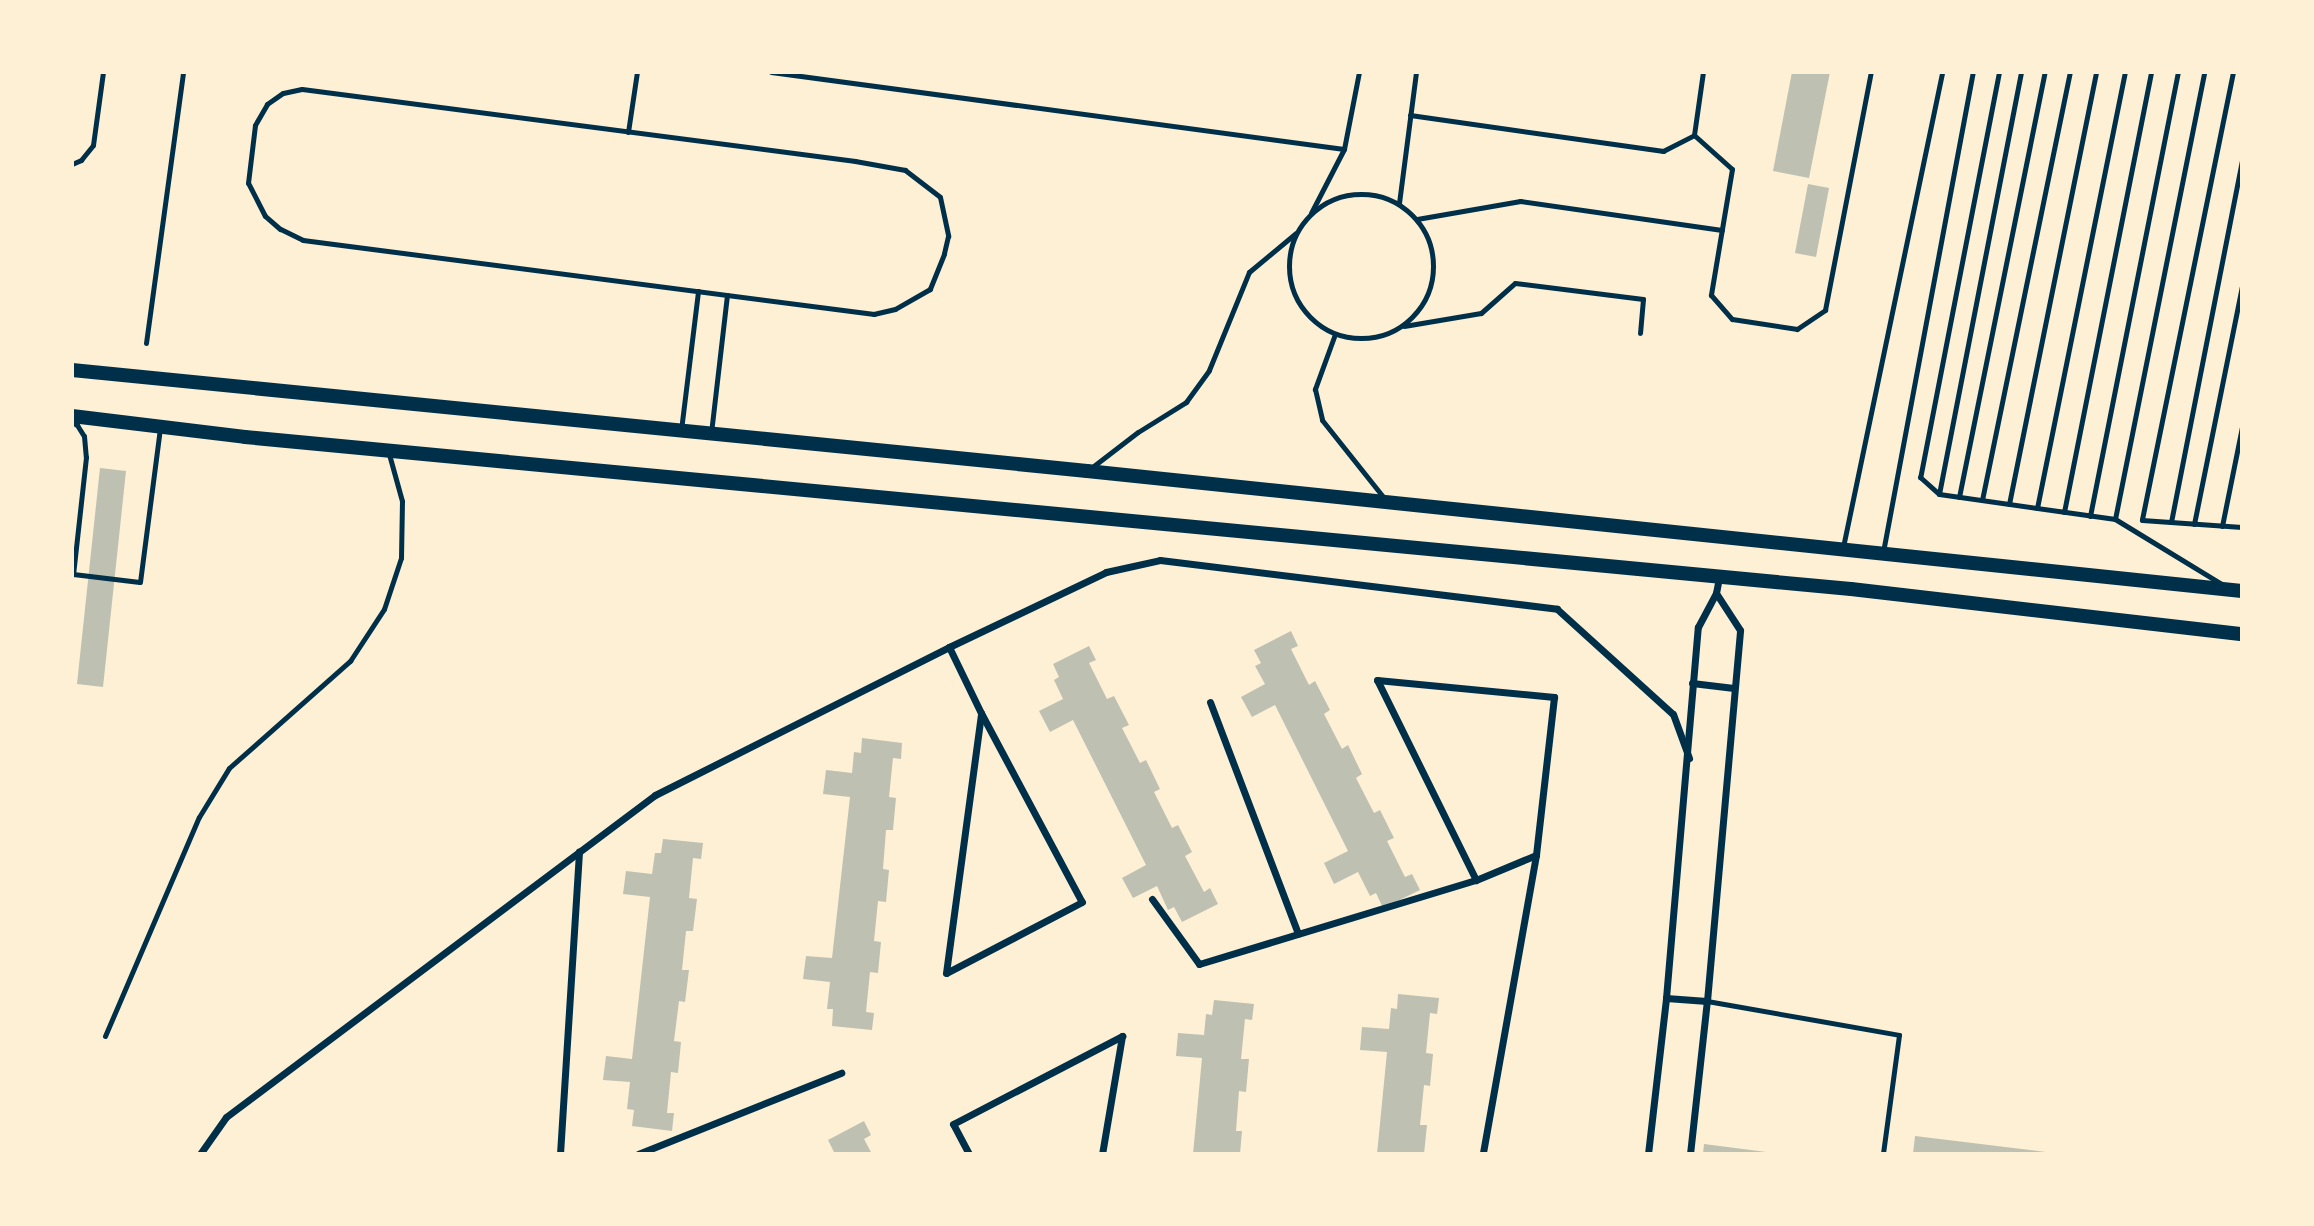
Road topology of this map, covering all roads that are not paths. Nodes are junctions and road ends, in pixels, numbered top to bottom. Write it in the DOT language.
graph roads {
  1 [pos="103,72"];
  2 [pos="183,72"];
  3 [pos="638,72"];
  4 [pos="771,72"];
  5 [pos="1359,72"];
  6 [pos="1416,72"];
  7 [pos="1703,72"];
  8 [pos="1871,72"];
  9 [pos="1942,72"];
  10 [pos="1973,72"];
  11 [pos="1999,72"];
  12 [pos="2021,72"];
  13 [pos="2045,72"];
  14 [pos="2070,72"];
  15 [pos="2096,72"];
  16 [pos="2125,72"];
  17 [pos="2151,72"];
  18 [pos="2178,72"];
  19 [pos="2204,72"];
  20 [pos="2232,72"];
  21 [pos="1410,115"];
  22 [pos="628,132"];
  23 [pos="1694,135"];
  24 [pos="1344,149"];
  25 [pos="2242,161"];
  26 [pos="72,163"];
  27 [pos="1399,204"];
  28 [pos="1310,214"];
  29 [pos="1417,219"];
  30 [pos="1721,230"];
  31 [pos="1296,233"];
  32 [pos="2242,287"];
  33 [pos="698,291"];
  34 [pos="727,295"];
  35 [pos="1404,326"];
  36 [pos="1640,333"];
  37 [pos="1335,334"];
  38 [pos="146,343"];
  39 [pos="72,370"];
  40 [pos="72,416"];
  41 [pos="72,422"];
  42 [pos="160,427"];
  43 [pos="2242,427"];
  44 [pos="681,430"];
  45 [pos="711,433"];
  46 [pos="388,450"];
  47 [pos="1087,471"];
  48 [pos="1939,494"];
  49 [pos="1959,496"];
  50 [pos="1982,500"];
  51 [pos="1388,503"];
  52 [pos="2009,504"];
  53 [pos="2036,508"];
  54 [pos="2064,512"];
  55 [pos="2090,516"];
  56 [pos="2115,519"];
  57 [pos="2171,522"];
  58 [pos="2194,524"];
  59 [pos="2222,526"];
  60 [pos="2242,527"];
  61 [pos="1843,550"];
  62 [pos="1883,555"];
  63 [pos="1719,577"];
  64 [pos="2236,590"];
  65 [pos="1716,593"];
  66 [pos="2242,634"];
  67 [pos="949,647"];
  68 [pos="1692,683"];
  69 [pos="1734,688"];
  70 [pos="1210,702"];
  71 [pos="981,713"];
  72 [pos="1689,758"];
  73 [pos="579,852"];
  74 [pos="1536,855"];
  75 [pos="1476,880"];
  76 [pos="1152,899"];
  77 [pos="1298,934"];
  78 [pos="1666,998"];
  79 [pos="1707,1001"];
  80 [pos="105,1037"];
  81 [pos="841,1073"];
  82 [pos="200,1154"];
  83 [pos="560,1154"];
  84 [pos="638,1154"];
  85 [pos="968,1154"];
  86 [pos="1102,1154"];
  87 [pos="1483,1154"];
  88 [pos="1648,1154"];
  89 [pos="1690,1154"];
  90 [pos="1883,1154"];
  1 -- 26 [label="lane"];
  2 -- 38 [label="lane"];
  3 -- 22 [label="lane"];
  4 -- 24 [label="lane"];
  5 -- 24 [label="lane"];
  6 -- 21 [label="lane"];
  7 -- 23 [label="lane"];
  8 -- 30 [label="lane"];
  9 -- 61 [label="lane"];
  10 -- 62 [label="lane"];
  11 -- 48 [label="lane"];
  12 -- 48 [label="lane"];
  13 -- 49 [label="lane"];
  14 -- 50 [label="lane"];
  15 -- 52 [label="lane"];
  16 -- 53 [label="lane"];
  17 -- 54 [label="lane"];
  18 -- 55 [label="lane"];
  19 -- 56 [label="lane"];
  20 -- 57 [label="lane"];
  21 -- 23 [label="lane"];
  21 -- 27 [label="lane"];
  22 -- 33 [label="lane"];
  22 -- 34 [label="lane"];
  23 -- 30 [label="lane"];
  24 -- 28 [label="lane"];
  25 -- 57 [label="lane"];
  27 -- 28 [label="lane"];
  27 -- 29 [label="lane"];
  28 -- 31 [label="lane"];
  29 -- 30 [label="lane"];
  29 -- 35 [label="lane"];
  31 -- 37 [label="lane"];
  31 -- 47 [label="lane"];
  32 -- 58 [label="lane"];
  33 -- 34 [label="lane"];
  33 -- 44 [label="lane"];
  34 -- 45 [label="lane"];
  35 -- 36 [label="lane"];
  35 -- 37 [label="lane"];
  37 -- 51 [label="lane"];
  39 -- 44 [label="main road"];
  40 -- 42 [label="main road"];
  41 -- 42 [label="lane"];
  42 -- 46 [label="main road"];
  43 -- 59 [label="lane"];
  44 -- 45 [label="main road"];
  45 -- 47 [label="main road"];
  46 -- 63 [label="main road"];
  46 -- 80 [label="lane"];
  47 -- 51 [label="main road"];
  48 -- 49 [label="lane"];
  49 -- 50 [label="lane"];
  50 -- 52 [label="lane"];
  51 -- 61 [label="main road"];
  52 -- 53 [label="lane"];
  53 -- 54 [label="lane"];
  54 -- 55 [label="lane"];
  55 -- 56 [label="lane"];
  56 -- 64 [label="lane"];
  57 -- 58 [label="lane"];
  58 -- 59 [label="lane"];
  59 -- 60 [label="lane"];
  61 -- 62 [label="main road"];
  62 -- 64 [label="main road"];
  63 -- 65 [label="street"];
  63 -- 66 [label="main road"];
  65 -- 68 [label="street"];
  65 -- 69 [label="street"];
  67 -- 71 [label="street"];
  67 -- 72 [label="street"];
  67 -- 73 [label="street"];
  68 -- 69 [label="street"];
  68 -- 72 [label="street"];
  69 -- 79 [label="street"];
  70 -- 77 [label="street"];
  71 -- 71 [label="street"];
  72 -- 78 [label="street"];
  73 -- 82 [label="street"];
  73 -- 83 [label="street"];
  74 -- 75 [label="street"];
  74 -- 75 [label="street"];
  74 -- 87 [label="street"];
  75 -- 77 [label="street"];
  76 -- 77 [label="street"];
  78 -- 79 [label="street"];
  78 -- 88 [label="street"];
  79 -- 89 [label="street"];
  79 -- 90 [label="lane"];
  81 -- 84 [label="street"];
  85 -- 86 [label="street"];
}
